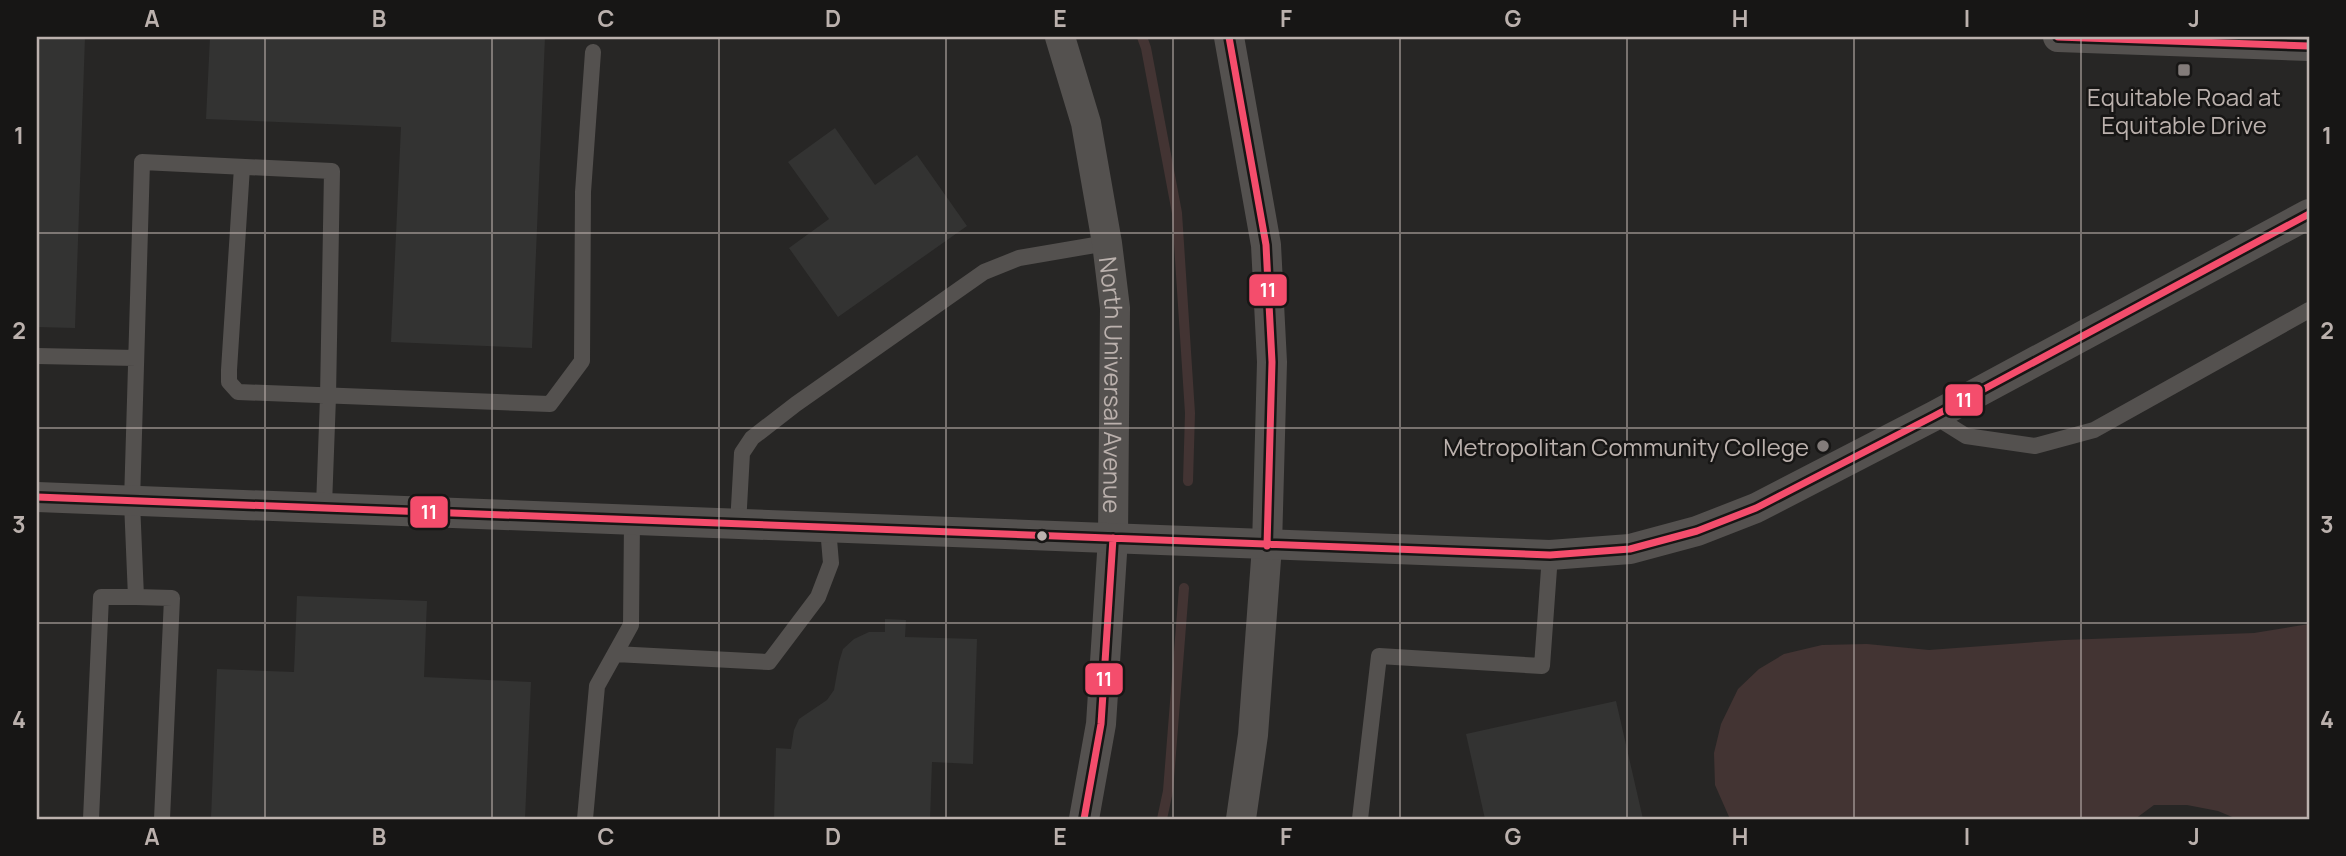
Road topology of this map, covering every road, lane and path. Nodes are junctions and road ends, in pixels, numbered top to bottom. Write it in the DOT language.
graph roads {
  1 [pos="1060,37"];
  2 [pos="1229,37"];
  3 [pos="2058,37"];
  4 [pos="2173,39"];
  5 [pos="2309,46"];
  6 [pos="593,52"];
  7 [pos="242,167"];
  8 [pos="2309,214"];
  9 [pos="1107,243"];
  10 [pos="2309,310"];
  11 [pos="37,356"];
  12 [pos="136,358"];
  13 [pos="328,397"];
  14 [pos="1934,416"];
  15 [pos="37,497"];
  16 [pos="132,502"];
  17 [pos="324,506"];
  18 [pos="632,521"];
  19 [pos="738,525"];
  20 [pos="828,528"];
  21 [pos="1113,538"];
  22 [pos="1267,546"];
  23 [pos="1550,555"];
  24 [pos="136,597"];
  25 [pos="615,654"];
  26 [pos="91,819"];
  27 [pos="162,819"];
  28 [pos="585,819"];
  29 [pos="1084,819"];
  30 [pos="1241,819"];
  31 [pos="1360,819"];
  1 -- 9 [label="street, North Universal Avenue"];
  2 -- 22 [label="street"];
  3 -- 4 [label="street"];
  4 -- 5 [label="street"];
  6 -- 13 [label="lane"];
  7 -- 12 [label="lane"];
  7 -- 13 [label="lane"];
  7 -- 13 [label="lane"];
  8 -- 14 [label="street"];
  9 -- 19 [label="lane"];
  9 -- 21 [label="street, North Universal Avenue"];
  10 -- 14 [label="lane"];
  11 -- 12 [label="lane"];
  12 -- 16 [label="lane"];
  13 -- 17 [label="lane"];
  14 -- 23 [label="street"];
  15 -- 16 [label="street"];
  16 -- 17 [label="street"];
  16 -- 24 [label="lane"];
  17 -- 18 [label="street"];
  18 -- 19 [label="street"];
  18 -- 25 [label="lane"];
  19 -- 20 [label="street"];
  20 -- 21 [label="street"];
  20 -- 25 [label="lane"];
  21 -- 22 [label="street"];
  21 -- 29 [label="street, North Universal Avenue"];
  22 -- 23 [label="street"];
  22 -- 30 [label="street"];
  23 -- 31 [label="lane"];
  24 -- 26 [label="lane"];
  24 -- 27 [label="lane"];
  25 -- 28 [label="lane"];
}
